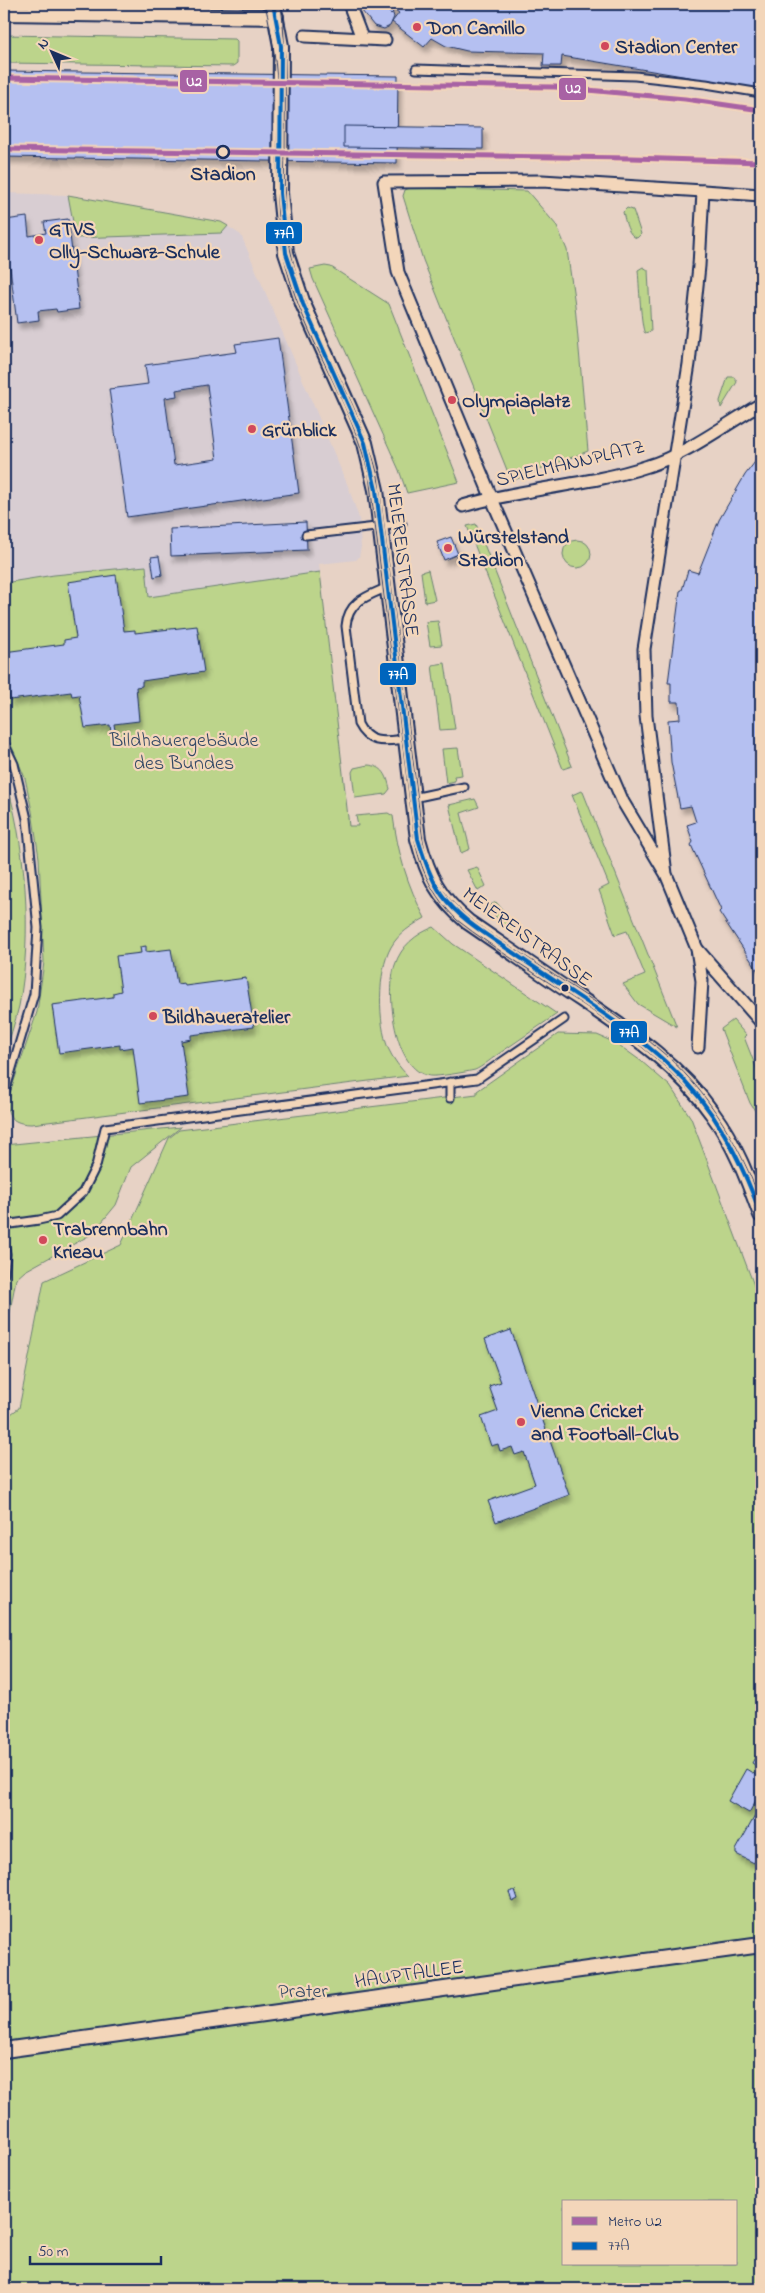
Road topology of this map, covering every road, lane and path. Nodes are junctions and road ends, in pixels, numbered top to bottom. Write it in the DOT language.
graph roads {
  1 [pos="349,4"];
  2 [pos="274,10"];
  3 [pos="4,13"];
  4 [pos="305,36"];
  5 [pos="362,38"];
  6 [pos="385,40"];
  7 [pos="416,69"];
  8 [pos="761,93"];
  9 [pos="703,191"];
  10 [pos="761,195"];
  11 [pos="761,404"];
  12 [pos="676,454"];
  13 [pos="492,499"];
  14 [pos="463,506"];
  15 [pos="402,524"];
  16 [pos="380,526"];
  17 [pos="306,535"];
  18 [pos="388,588"];
  19 [pos="406,739"];
  20 [pos="4,743"];
  21 [pos="464,787"];
  22 [pos="413,798"];
  23 [pos="666,874"];
  24 [pos="697,949"];
  25 [pos="564,1020"];
  26 [pos="761,1021"];
  27 [pos="698,1047"];
  28 [pos="450,1082"];
  29 [pos="4,1095"];
  30 [pos="450,1098"];
  31 [pos="761,1215"];
  32 [pos="4,1225"];
  33 [pos="4,1244"];
  34 [pos="4,1274"];
  35 [pos="761,1945"];
  36 [pos="4,2050"];
  1 -- 5 [label="street"];
  2 -- 3 [label="street"];
  2 -- 16 [label="street, MEIEREISTRASSE"];
  4 -- 5 [label="street"];
  5 -- 6 [label="street"];
  7 -- 8 [label="lane"];
  9 -- 10 [label="street"];
  9 -- 12 [label="street"];
  9 -- 13 [label="street"];
  11 -- 12 [label="street, SPIELMANNPLATZ"];
  12 -- 13 [label="street, SPIELMANNPLATZ"];
  12 -- 23 [label="street"];
  13 -- 14 [label="street, SPIELMANNPLATZ"];
  13 -- 23 [label="street"];
  15 -- 16 [label="lane"];
  16 -- 17 [label="lane"];
  16 -- 18 [label="street, MEIEREISTRASSE"];
  18 -- 19 [label="street, MEIEREISTRASSE"];
  18 -- 19 [label="lane"];
  19 -- 22 [label="street, MEIEREISTRASSE"];
  20 -- 29 [label="lane"];
  21 -- 22 [label="lane"];
  22 -- 31 [label="street, MEIEREISTRASSE"];
  23 -- 24 [label="street"];
  24 -- 26 [label="street"];
  24 -- 27 [label="street"];
  25 -- 28 [label="lane"];
  28 -- 30 [label="lane"];
  28 -- 32 [label="lane"];
  33 -- 34 [label="lane"];
  35 -- 36 [label="street, HAUPTALLEE"];
}
